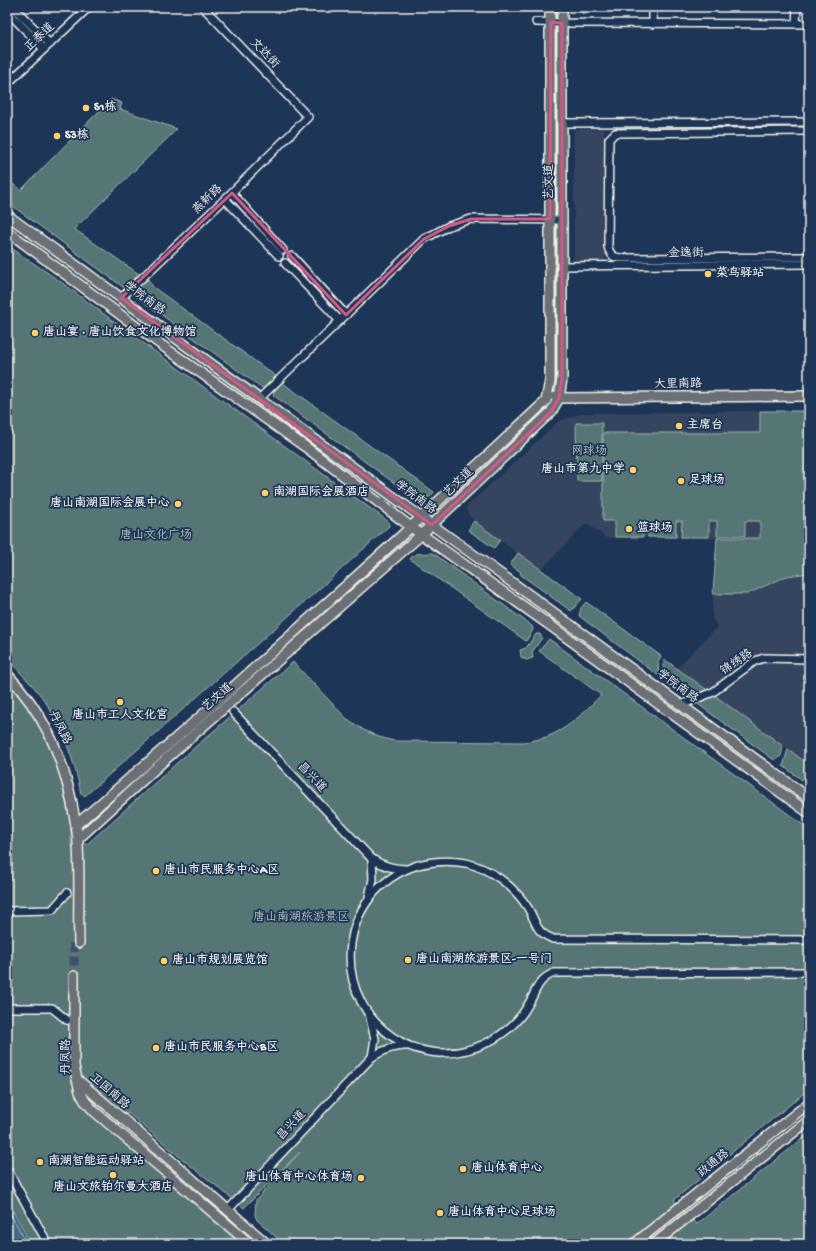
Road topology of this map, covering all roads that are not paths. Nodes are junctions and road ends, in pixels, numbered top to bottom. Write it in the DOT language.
graph roads {
  1 [pos="13,7"];
  2 [pos="89,7"];
  3 [pos="203,7"];
  4 [pos="550,7"];
  5 [pos="562,7"];
  6 [pos="653,7"];
  7 [pos="797,7"];
  8 [pos="7,11"];
  9 [pos="536,22"];
  10 [pos="551,22"];
  11 [pos="562,23"];
  12 [pos="653,24"];
  13 [pos="796,24"];
  14 [pos="809,24"];
  15 [pos="47,47"];
  16 [pos="7,84"];
  17 [pos="308,117"];
  18 [pos="809,122"];
  19 [pos="562,123"];
  20 [pos="809,131"];
  21 [pos="232,193"];
  22 [pos="225,199"];
  23 [pos="7,215"];
  24 [pos="550,219"];
  25 [pos="562,220"];
  26 [pos="7,231"];
  27 [pos="281,253"];
  28 [pos="292,256"];
  29 [pos="809,257"];
  30 [pos="285,262"];
  31 [pos="809,264"];
  32 [pos="562,266"];
  33 [pos="121,298"];
  34 [pos="346,315"];
  35 [pos="340,321"];
  36 [pos="548,394"];
  37 [pos="809,396"];
  38 [pos="559,398"];
  39 [pos="259,399"];
  40 [pos="421,518"];
  41 [pos="432,525"];
  42 [pos="411,527"];
  43 [pos="422,534"];
  44 [pos="809,659"];
  45 [pos="7,674"];
  46 [pos="219,700"];
  47 [pos="681,705"];
  48 [pos="230,710"];
  49 [pos="809,798"];
  50 [pos="809,813"];
  51 [pos="76,825"];
  52 [pos="78,839"];
  53 [pos="372,859"];
  54 [pos="408,868"];
  55 [pos="67,893"];
  56 [pos="368,901"];
  57 [pos="7,911"];
  58 [pos="809,940"];
  59 [pos="809,972"];
  60 [pos="76,976"];
  61 [pos="7,1008"];
  62 [pos="370,1017"];
  63 [pos="67,1020"];
  64 [pos="408,1046"];
  65 [pos="372,1057"];
  66 [pos="79,1081"];
  67 [pos="809,1103"];
  68 [pos="809,1120"];
  69 [pos="7,1169"];
  70 [pos="694,1196"];
  71 [pos="703,1205"];
  72 [pos="228,1210"];
  73 [pos="220,1218"];
  74 [pos="48,1244"];
  75 [pos="250,1244"];
  76 [pos="267,1244"];
  77 [pos="634,1244"];
  78 [pos="654,1244"];
  1 -- 15 [label="street"];
  2 -- 15 [label="street, 正泰道"];
  3 -- 17 [label="street, 文达街"];
  4 -- 10 [label="main road, 艺文道"];
  5 -- 11 [label="main road, 艺文道"];
  6 -- 12 [label="street"];
  7 -- 13 [label="street"];
  8 -- 15 [label="street"];
  9 -- 10 [label="street"];
  10 -- 11 [label="street"];
  10 -- 24 [label="main road, 艺文道"];
  11 -- 12 [label="street"];
  11 -- 19 [label="main road, 艺文道"];
  12 -- 13 [label="street"];
  13 -- 14 [label="street"];
  15 -- 16 [label="street, 正泰道"];
  17 -- 21 [label="street, 燕新路"];
  18 -- 19 [label="street"];
  19 -- 25 [label="main road, 艺文道"];
  20 -- 29 [label="street"];
  21 -- 22 [label="street, 燕新路"];
  21 -- 27 [label="street"];
  22 -- 27 [label="street"];
  22 -- 33 [label="street, 燕新路"];
  23 -- 33 [label="main road, 学院南路"];
  24 -- 25 [label="street"];
  24 -- 34 [label="street"];
  24 -- 36 [label="main road, 艺文道"];
  25 -- 32 [label="main road, 艺文道"];
  26 -- 42 [label="main road, 学院南路"];
  27 -- 28 [label="street"];
  27 -- 30 [label="street"];
  28 -- 30 [label="street"];
  28 -- 34 [label="street"];
  30 -- 35 [label="street"];
  31 -- 32 [label="street, 金逸街"];
  32 -- 38 [label="main road, 艺文道"];
  33 -- 39 [label="main road, 学院南路"];
  34 -- 35 [label="street"];
  35 -- 39 [label="street"];
  36 -- 38 [label="main road, 大里南路"];
  36 -- 40 [label="main road, 艺文道"];
  37 -- 38 [label="main road, 大里南路"];
  38 -- 41 [label="main road, 艺文道"];
  39 -- 40 [label="main road, 学院南路"];
  40 -- 41 [label="main road, 学院南路"];
  40 -- 42 [label="main road, 艺文道"];
  41 -- 43 [label="main road, 艺文道"];
  41 -- 47 [label="main road, 学院南路"];
  42 -- 43 [label="main road, 学院南路"];
  42 -- 46 [label="main road, 艺文道"];
  43 -- 48 [label="main road, 艺文道"];
  43 -- 50 [label="main road, 学院南路"];
  44 -- 47 [label="street, 锦绣路"];
  45 -- 51 [label="main road, 丹凤路"];
  46 -- 48 [label="main road"];
  46 -- 51 [label="main road, 艺文道"];
  47 -- 49 [label="main road, 学院南路"];
  48 -- 52 [label="main road, 艺文道"];
  48 -- 53 [label="street, 昌兴道"];
  51 -- 52 [label="main road, 丹凤路"];
  51 -- 52 [label="main road, 丹凤路"];
  53 -- 54 [label="street"];
  53 -- 56 [label="street"];
  54 -- 56 [label="street"];
  54 -- 58 [label="street"];
  55 -- 57 [label="street"];
  56 -- 62 [label="street"];
  59 -- 64 [label="street"];
  60 -- 66 [label="main road, 丹凤路"];
  61 -- 63 [label="street"];
  62 -- 64 [label="street"];
  62 -- 65 [label="street"];
  64 -- 65 [label="street"];
  65 -- 72 [label="street, 昌兴道"];
  66 -- 72 [label="main road, 卫国南路"];
  66 -- 73 [label="main road, 卫国南路"];
  67 -- 70 [label="main road, 政通路"];
  68 -- 71 [label="main road, 政通路"];
  69 -- 74 [label="street"];
  70 -- 71 [label="main road"];
  70 -- 77 [label="main road, 政通路"];
  71 -- 78 [label="main road, 政通路"];
  72 -- 73 [label="main road"];
  72 -- 76 [label="main road, 卫国南路"];
  73 -- 75 [label="main road, 卫国南路"];
}
